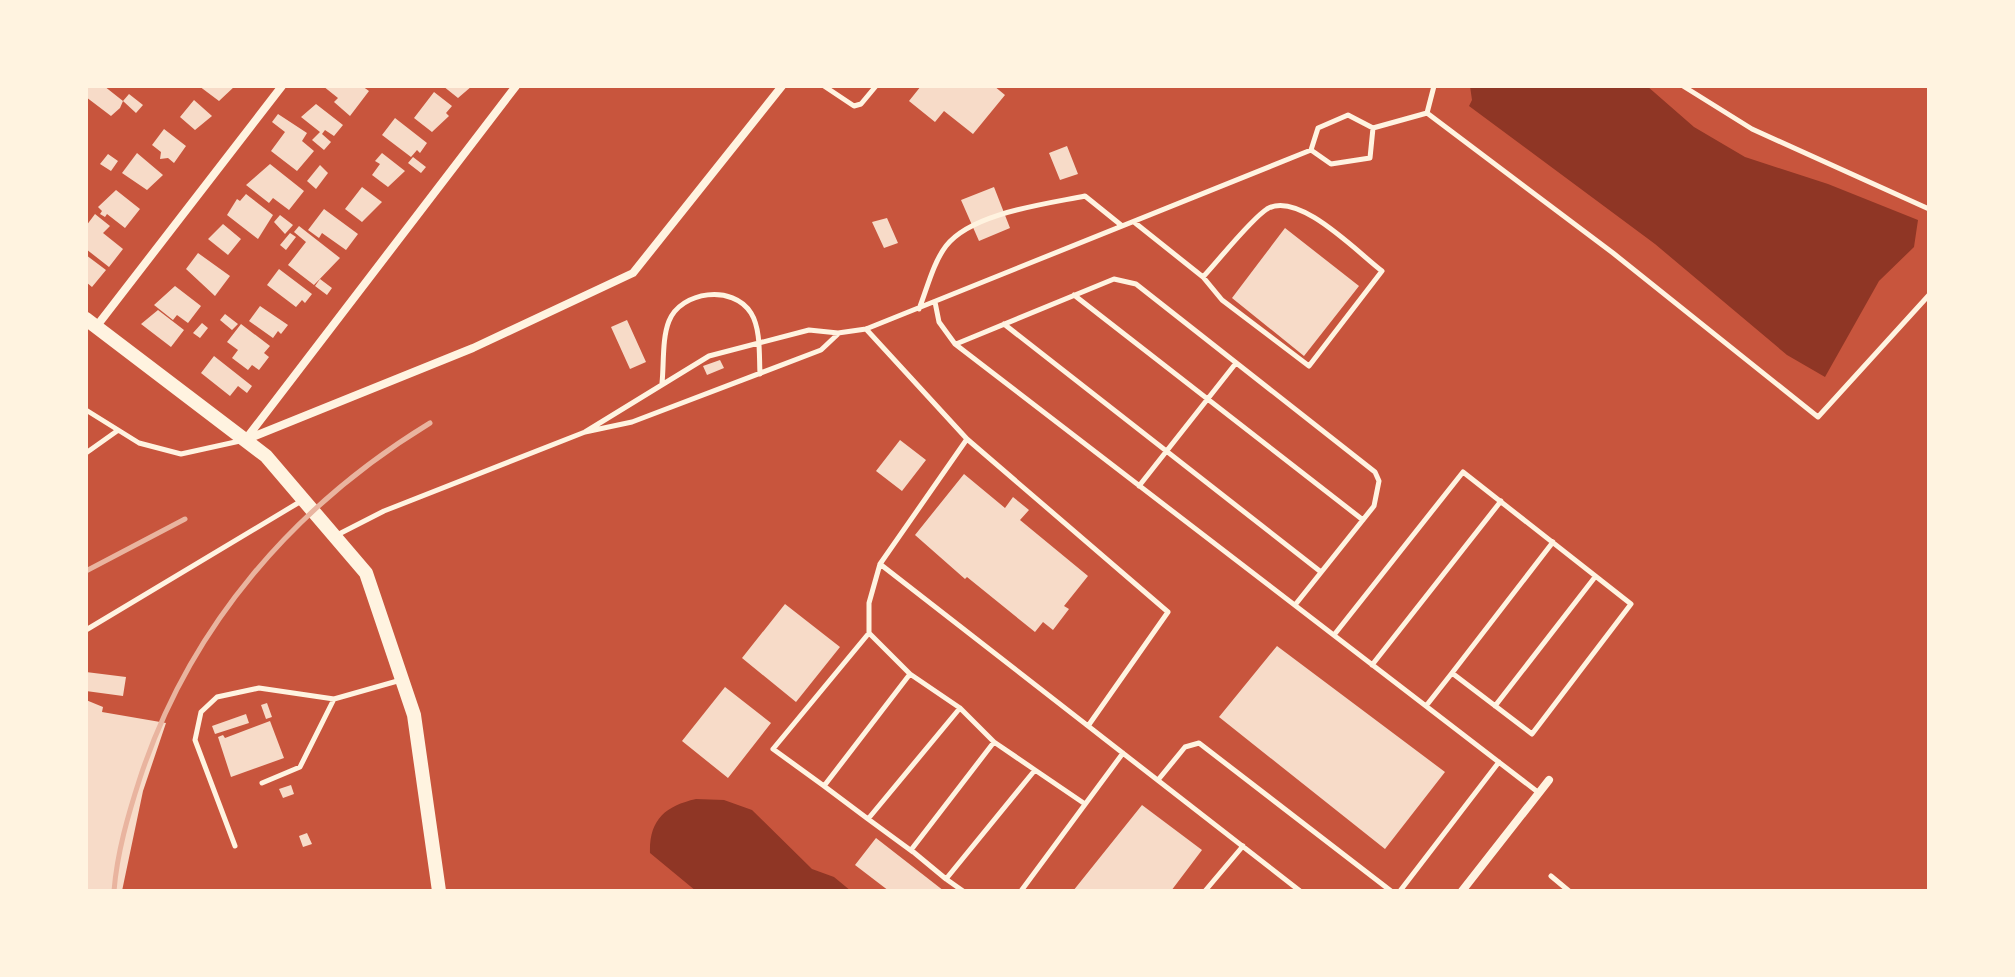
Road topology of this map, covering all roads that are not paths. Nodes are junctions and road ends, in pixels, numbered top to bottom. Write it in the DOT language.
graph roads {
  1 [pos="282,86"];
  2 [pos="516,86"];
  3 [pos="782,86"];
  4 [pos="824,86"];
  5 [pos="876,86"];
  6 [pos="1434,86"];
  7 [pos="1683,86"];
  8 [pos="1427,113"];
  9 [pos="1373,128"];
  10 [pos="1311,150"];
  11 [pos="1929,209"];
  12 [pos="1133,222"];
  13 [pos="1122,226"];
  14 [pos="1203,277"];
  15 [pos="1074,295"];
  16 [pos="1929,295"];
  17 [pos="935,302"];
  18 [pos="919,309"];
  19 [pos="91,323"];
  20 [pos="1004,324"];
  21 [pos="866,329"];
  22 [pos="838,333"];
  23 [pos="759,342"];
  24 [pos="955,344"];
  25 [pos="1236,363"];
  26 [pos="760,374"];
  27 [pos="662,383"];
  28 [pos="1208,399"];
  29 [pos="86,410"];
  30 [pos="117,431"];
  31 [pos="585,432"];
  32 [pos="967,439"];
  33 [pos="245,440"];
  34 [pos="1167,452"];
  35 [pos="86,453"];
  36 [pos="1139,486"];
  37 [pos="303,499"];
  38 [pos="1501,501"];
  39 [pos="1363,520"];
  40 [pos="335,536"];
  41 [pos="1553,542"];
  42 [pos="880,564"];
  43 [pos="1321,572"];
  44 [pos="1595,577"];
  45 [pos="1295,605"];
  46 [pos="86,630"];
  47 [pos="869,633"];
  48 [pos="1334,635"];
  49 [pos="1372,665"];
  50 [pos="1452,673"];
  51 [pos="910,674"];
  52 [pos="402,679"];
  53 [pos="334,699"];
  54 [pos="1426,706"];
  55 [pos="1495,706"];
  56 [pos="960,708"];
  57 [pos="1088,726"];
  58 [pos="994,742"];
  59 [pos="1123,753"];
  60 [pos="1499,762"];
  61 [pos="1035,770"];
  62 [pos="1158,780"];
  63 [pos="1549,780"];
  64 [pos="262,783"];
  65 [pos="824,786"];
  66 [pos="1539,793"];
  67 [pos="1085,804"];
  68 [pos="868,819"];
  69 [pos="235,846"];
  70 [pos="1243,846"];
  71 [pos="913,852"];
  72 [pos="1551,876"];
  73 [pos="946,879"];
  74 [pos="439,891"];
  75 [pos="963,891"];
  76 [pos="1021,891"];
  77 [pos="1205,891"];
  78 [pos="1300,891"];
  79 [pos="1391,891"];
  80 [pos="1400,891"];
  81 [pos="1462,891"];
  82 [pos="1569,891"];
  1 -- 19 [label="street"];
  2 -- 33 [label="street"];
  3 -- 33 [label="street"];
  4 -- 5 [label="lane"];
  6 -- 8 [label="lane"];
  7 -- 11 [label="lane"];
  8 -- 9 [label="lane"];
  8 -- 16 [label="lane"];
  9 -- 10 [label="lane"];
  9 -- 10 [label="lane"];
  10 -- 12 [label="lane"];
  12 -- 13 [label="lane"];
  12 -- 14 [label="lane"];
  13 -- 17 [label="lane"];
  13 -- 18 [label="lane"];
  14 -- 14 [label="lane"];
  15 -- 20 [label="lane"];
  15 -- 25 [label="lane"];
  15 -- 28 [label="lane"];
  17 -- 18 [label="lane"];
  17 -- 24 [label="lane"];
  18 -- 21 [label="lane"];
  19 -- 33 [label="main road"];
  20 -- 24 [label="lane"];
  20 -- 34 [label="lane"];
  21 -- 22 [label="lane"];
  21 -- 32 [label="lane"];
  22 -- 23 [label="lane"];
  22 -- 26 [label="lane"];
  23 -- 26 [label="lane"];
  23 -- 27 [label="lane"];
  23 -- 27 [label="lane"];
  24 -- 36 [label="lane"];
  25 -- 28 [label="lane"];
  25 -- 39 [label="lane"];
  26 -- 31 [label="lane"];
  27 -- 31 [label="lane"];
  28 -- 34 [label="lane"];
  28 -- 39 [label="lane"];
  29 -- 30 [label="lane"];
  30 -- 33 [label="lane"];
  30 -- 35 [label="lane"];
  31 -- 40 [label="lane"];
  32 -- 42 [label="lane"];
  32 -- 57 [label="lane"];
  33 -- 37 [label="main road"];
  34 -- 36 [label="lane"];
  34 -- 43 [label="lane"];
  36 -- 45 [label="lane"];
  37 -- 40 [label="main road"];
  37 -- 46 [label="lane"];
  38 -- 41 [label="lane"];
  38 -- 48 [label="lane"];
  38 -- 49 [label="lane"];
  39 -- 43 [label="lane"];
  40 -- 52 [label="main road"];
  41 -- 44 [label="lane"];
  41 -- 50 [label="lane"];
  42 -- 47 [label="lane"];
  42 -- 57 [label="lane"];
  43 -- 45 [label="lane"];
  44 -- 55 [label="lane"];
  44 -- 55 [label="lane"];
  45 -- 48 [label="lane"];
  47 -- 51 [label="lane"];
  47 -- 65 [label="lane"];
  48 -- 49 [label="lane"];
  49 -- 54 [label="lane"];
  50 -- 54 [label="lane"];
  50 -- 55 [label="lane"];
  51 -- 56 [label="lane"];
  51 -- 65 [label="lane"];
  52 -- 53 [label="lane"];
  52 -- 74 [label="main road"];
  53 -- 64 [label="lane"];
  53 -- 69 [label="lane"];
  54 -- 60 [label="lane"];
  56 -- 58 [label="lane"];
  56 -- 68 [label="lane"];
  57 -- 59 [label="lane"];
  58 -- 61 [label="lane"];
  58 -- 71 [label="lane"];
  59 -- 62 [label="lane"];
  59 -- 67 [label="lane"];
  60 -- 66 [label="lane"];
  60 -- 80 [label="lane"];
  61 -- 67 [label="lane"];
  61 -- 73 [label="lane"];
  62 -- 70 [label="lane"];
  62 -- 79 [label="lane"];
  63 -- 66 [label="street"];
  65 -- 68 [label="lane"];
  66 -- 81 [label="street"];
  67 -- 76 [label="lane"];
  68 -- 71 [label="lane"];
  70 -- 77 [label="lane"];
  70 -- 78 [label="lane"];
  71 -- 73 [label="lane"];
  72 -- 82 [label="lane"];
  73 -- 75 [label="lane"];
}
